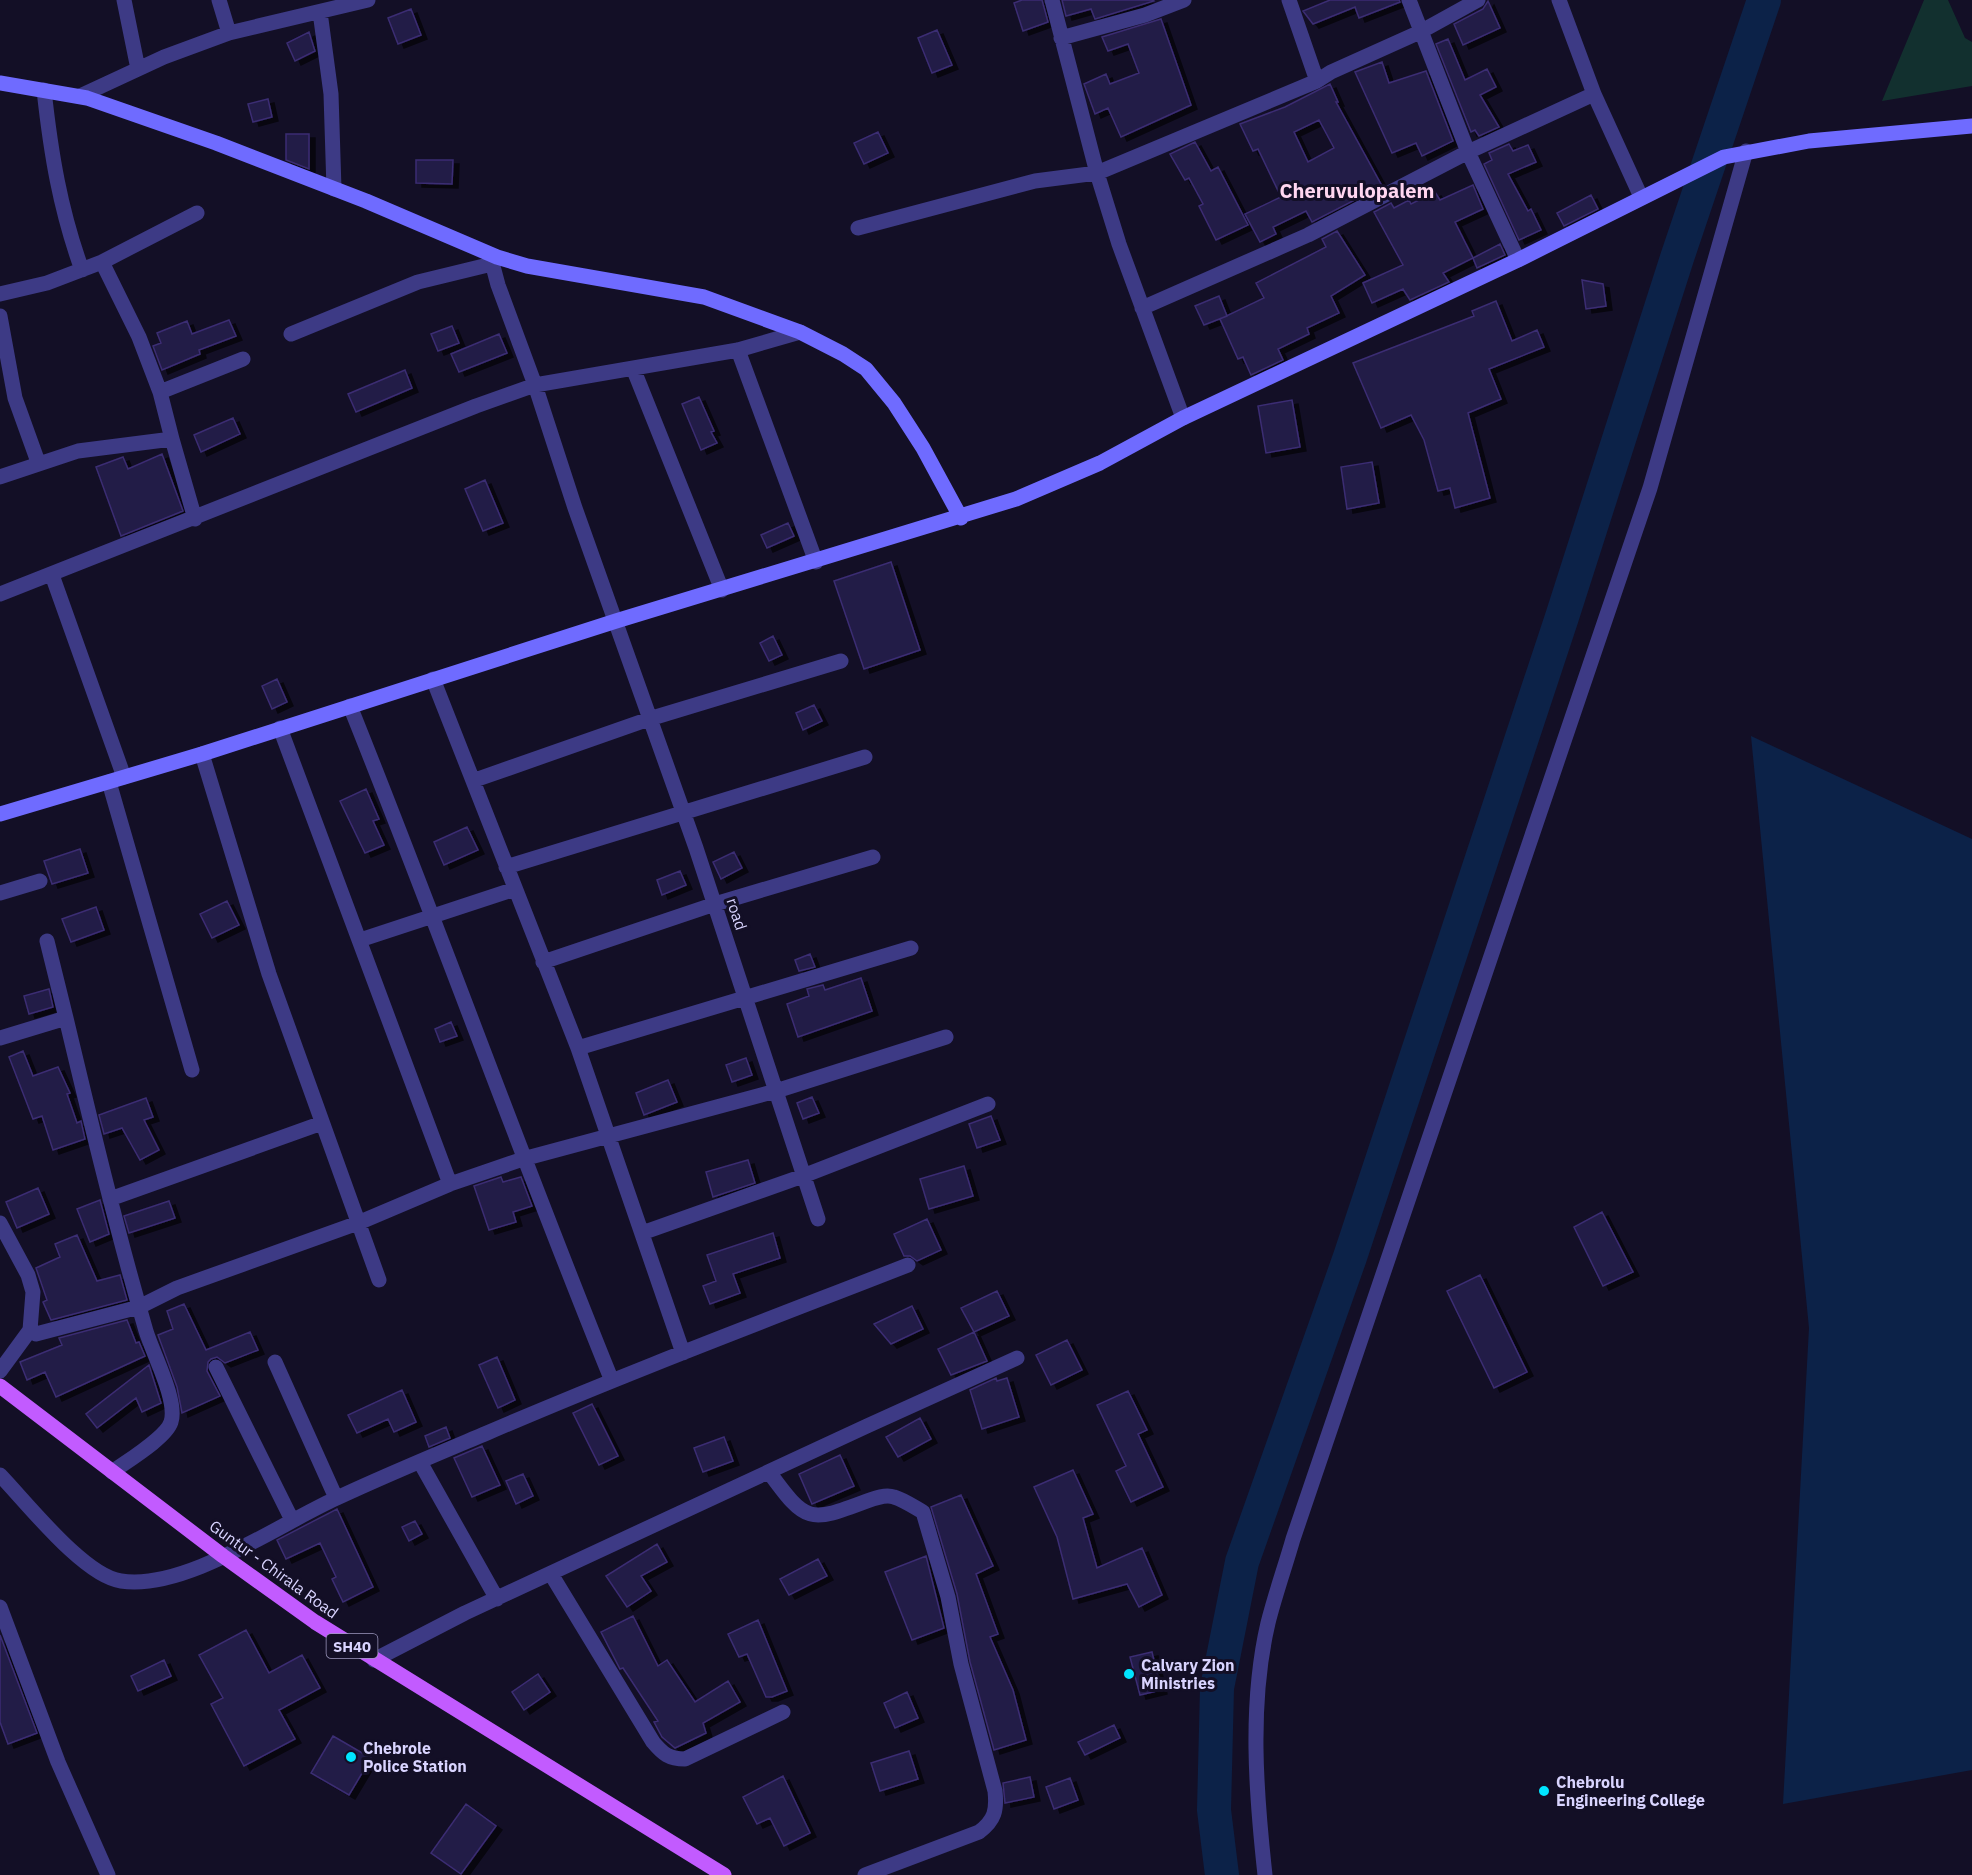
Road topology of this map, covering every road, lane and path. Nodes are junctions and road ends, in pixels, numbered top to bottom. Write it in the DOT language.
graph roads {
  1 [pos="124,0"];
  2 [pos="219,0"];
  3 [pos="368,0"];
  4 [pos="1052,0"];
  5 [pos="1184,0"];
  6 [pos="1289,0"];
  7 [pos="1408,0"];
  8 [pos="1478,0"];
  9 [pos="1559,0"];
  10 [pos="336,4"];
  11 [pos="320,12"];
  12 [pos="1419,32"];
  13 [pos="229,33"];
  14 [pos="1061,38"];
  15 [pos="138,69"];
  16 [pos="1317,81"];
  17 [pos="0,83"];
  18 [pos="44,90"];
  19 [pos="1594,94"];
  20 [pos="80,96"];
  21 [pos="1972,126"];
  22 [pos="1746,151"];
  23 [pos="1468,152"];
  24 [pos="1097,173"];
  25 [pos="334,189"];
  26 [pos="1641,197"];
  27 [pos="198,213"];
  28 [pos="858,228"];
  29 [pos="491,259"];
  30 [pos="1518,260"];
  31 [pos="102,262"];
  32 [pos="82,270"];
  33 [pos="0,294"];
  34 [pos="1142,308"];
  35 [pos="0,316"];
  36 [pos="800,332"];
  37 [pos="291,334"];
  38 [pos="738,350"];
  39 [pos="243,359"];
  40 [pos="633,368"];
  41 [pos="535,386"];
  42 [pos="160,392"];
  43 [pos="1183,418"];
  44 [pos="172,439"];
  45 [pos="38,462"];
  46 [pos="0,477"];
  47 [pos="961,518"];
  48 [pos="195,519"];
  49 [pos="816,562"];
  50 [pos="52,575"];
  51 [pos="722,590"];
  52 [pos="0,594"];
  53 [pos="616,621"];
  54 [pos="841,661"];
  55 [pos="433,679"];
  56 [pos="350,706"];
  57 [pos="649,719"];
  58 [pos="280,728"];
  59 [pos="202,754"];
  60 [pos="865,757"];
  61 [pos="116,780"];
  62 [pos="475,780"];
  63 [pos="683,811"];
  64 [pos="0,814"];
  65 [pos="873,857"];
  66 [pos="506,867"];
  67 [pos="40,881"];
  68 [pos="515,889"];
  69 [pos="0,894"];
  70 [pos="715,904"];
  71 [pos="431,918"];
  72 [pos="360,940"];
  73 [pos="47,941"];
  74 [pos="911,948"];
  75 [pos="543,962"];
  76 [pos="746,999"];
  77 [pos="66,1018"];
  78 [pos="946,1037"];
  79 [pos="0,1038"];
  80 [pos="578,1048"];
  81 [pos="192,1070"];
  82 [pos="776,1091"];
  83 [pos="988,1104"];
  84 [pos="322,1124"];
  85 [pos="607,1135"];
  86 [pos="523,1159"];
  87 [pos="803,1176"];
  88 [pos="450,1184"];
  89 [pos="110,1199"];
  90 [pos="818,1219"];
  91 [pos="0,1223"];
  92 [pos="358,1223"];
  93 [pos="642,1233"];
  94 [pos="908,1265"];
  95 [pos="379,1280"];
  96 [pos="139,1307"];
  97 [pos="30,1330"];
  98 [pos="683,1353"];
  99 [pos="1017,1358"];
  100 [pos="275,1362"];
  101 [pos="216,1367"];
  102 [pos="0,1371"];
  103 [pos="612,1381"];
  104 [pos="0,1386"];
  105 [pos="420,1462"];
  106 [pos="112,1472"];
  107 [pos="769,1472"];
  108 [pos="0,1475"];
  109 [pos="336,1498"];
  110 [pos="292,1520"];
  111 [pos="223,1556"];
  112 [pos="551,1574"];
  113 [pos="497,1599"];
  114 [pos="0,1607"];
  115 [pos="374,1660"];
  116 [pos="783,1712"];
  117 [pos="108,1875"];
  118 [pos="724,1875"];
  119 [pos="865,1875"];
  120 [pos="1265,1875"];
  1 -- 15 [label="street"];
  2 -- 13 [label="street"];
  3 -- 10 [label="street"];
  4 -- 14 [label="street"];
  5 -- 14 [label="street"];
  6 -- 16 [label="street"];
  7 -- 12 [label="street"];
  8 -- 12 [label="street"];
  9 -- 19 [label="street"];
  10 -- 11 [label="street"];
  11 -- 13 [label="street"];
  11 -- 25 [label="street"];
  12 -- 16 [label="street"];
  12 -- 23 [label="street"];
  13 -- 15 [label="street"];
  14 -- 24 [label="street"];
  15 -- 20 [label="street"];
  16 -- 24 [label="street"];
  17 -- 18 [label="street"];
  18 -- 20 [label="street"];
  18 -- 32 [label="street"];
  19 -- 23 [label="street"];
  19 -- 26 [label="street"];
  20 -- 25 [label="street"];
  21 -- 22 [label="street"];
  22 -- 26 [label="street"];
  22 -- 120 [label="street"];
  23 -- 30 [label="street"];
  23 -- 34 [label="street"];
  24 -- 28 [label="street"];
  24 -- 34 [label="street"];
  25 -- 29 [label="street"];
  26 -- 30 [label="street"];
  27 -- 31 [label="street"];
  29 -- 36 [label="street"];
  29 -- 37 [label="street"];
  29 -- 41 [label="street, road"];
  30 -- 43 [label="street"];
  31 -- 32 [label="street"];
  31 -- 42 [label="street"];
  32 -- 33 [label="street"];
  34 -- 43 [label="street"];
  35 -- 45 [label="street"];
  36 -- 38 [label="street"];
  36 -- 47 [label="street"];
  38 -- 40 [label="street"];
  38 -- 49 [label="street"];
  39 -- 42 [label="street"];
  40 -- 41 [label="street"];
  40 -- 51 [label="street"];
  41 -- 48 [label="street"];
  41 -- 53 [label="street, road"];
  42 -- 44 [label="street"];
  43 -- 47 [label="street"];
  44 -- 45 [label="street"];
  44 -- 48 [label="street"];
  45 -- 46 [label="street"];
  47 -- 49 [label="street"];
  48 -- 50 [label="street"];
  49 -- 51 [label="street"];
  50 -- 52 [label="street"];
  50 -- 61 [label="street"];
  51 -- 53 [label="street"];
  53 -- 55 [label="street"];
  53 -- 57 [label="street, road"];
  54 -- 57 [label="street"];
  55 -- 56 [label="street"];
  55 -- 62 [label="street"];
  56 -- 58 [label="street"];
  56 -- 71 [label="street"];
  57 -- 62 [label="street"];
  57 -- 63 [label="street, road"];
  58 -- 59 [label="street"];
  58 -- 72 [label="street"];
  59 -- 61 [label="street"];
  59 -- 84 [label="street"];
  60 -- 63 [label="street"];
  61 -- 64 [label="street"];
  61 -- 81 [label="street"];
  62 -- 66 [label="street"];
  63 -- 66 [label="street"];
  63 -- 70 [label="street, road"];
  65 -- 70 [label="street"];
  66 -- 68 [label="street"];
  67 -- 69 [label="street"];
  68 -- 71 [label="street"];
  68 -- 75 [label="street"];
  70 -- 75 [label="street"];
  70 -- 76 [label="street, road"];
  71 -- 72 [label="street"];
  71 -- 86 [label="street"];
  72 -- 88 [label="street"];
  73 -- 77 [label="street"];
  74 -- 76 [label="street"];
  75 -- 80 [label="street"];
  76 -- 80 [label="street"];
  76 -- 82 [label="street, road"];
  77 -- 79 [label="street"];
  77 -- 89 [label="street"];
  78 -- 82 [label="street"];
  80 -- 85 [label="street"];
  82 -- 85 [label="street"];
  82 -- 87 [label="street, road"];
  83 -- 87 [label="street"];
  84 -- 89 [label="street"];
  84 -- 92 [label="street"];
  85 -- 86 [label="street"];
  85 -- 93 [label="street"];
  86 -- 88 [label="street"];
  86 -- 103 [label="street"];
  87 -- 90 [label="street, road"];
  87 -- 93 [label="street"];
  88 -- 92 [label="street"];
  89 -- 96 [label="street"];
  91 -- 97 [label="street"];
  92 -- 95 [label="street"];
  92 -- 96 [label="street"];
  93 -- 98 [label="street"];
  94 -- 98 [label="street"];
  96 -- 97 [label="street"];
  96 -- 106 [label="street"];
  97 -- 102 [label="street"];
  98 -- 103 [label="street"];
  99 -- 107 [label="street"];
  100 -- 109 [label="street"];
  101 -- 110 [label="street"];
  103 -- 105 [label="street"];
  104 -- 106 [label="main road, Guntur - Chirala Road / SH40"];
  105 -- 109 [label="street"];
  105 -- 113 [label="street"];
  106 -- 111 [label="main road, Guntur - Chirala Road / SH40"];
  107 -- 112 [label="street"];
  107 -- 119 [label="street"];
  108 -- 111 [label="street"];
  109 -- 110 [label="street"];
  110 -- 111 [label="street"];
  111 -- 115 [label="main road, Guntur - Chirala Road / SH40"];
  112 -- 113 [label="street"];
  112 -- 116 [label="street"];
  113 -- 115 [label="street"];
  114 -- 117 [label="street"];
  115 -- 118 [label="main road, Guntur - Chirala Road / SH40"];
}
